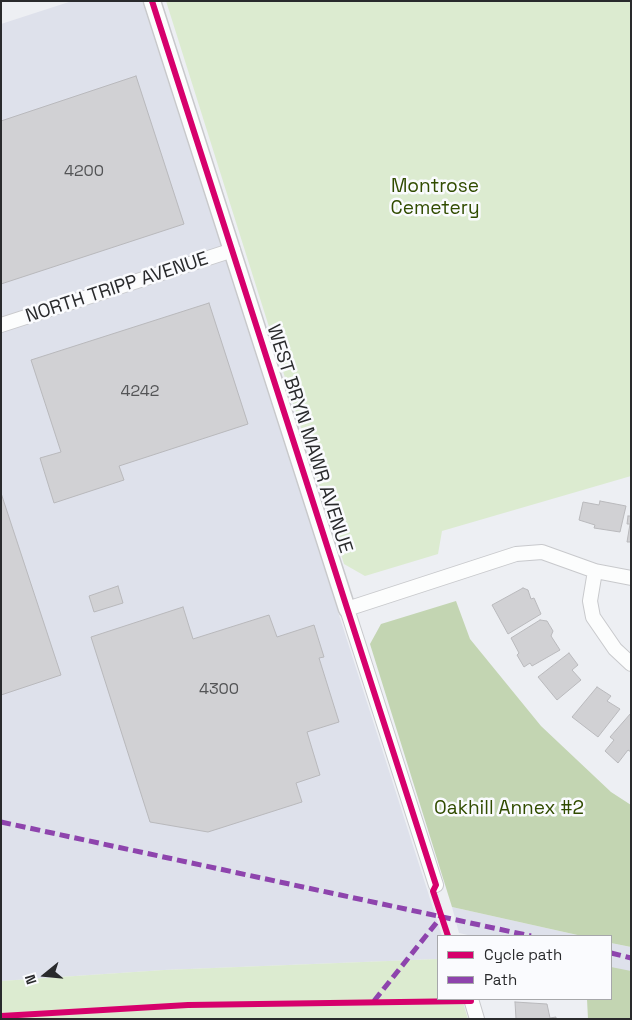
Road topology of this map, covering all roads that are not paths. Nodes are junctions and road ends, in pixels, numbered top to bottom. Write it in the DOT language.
graph roads {
  1 [pos="152,1"];
  2 [pos="233,250"];
  3 [pos="1,325"];
  4 [pos="595,572"];
  5 [pos="631,578"];
  6 [pos="347,609"];
  7 [pos="631,664"];
  8 [pos="436,886"];
  9 [pos="471,1000"];
  10 [pos="477,1019"];
  1 -- 2 [label="street, WEST BRYN MAWR AVENUE"];
  2 -- 3 [label="street, NORTH TRIPP AVENUE"];
  2 -- 6 [label="street, WEST BRYN MAWR AVENUE"];
  4 -- 5 [label="street"];
  4 -- 6 [label="street"];
  4 -- 7 [label="street"];
  6 -- 8 [label="street, WEST BRYN MAWR AVENUE"];
  9 -- 10 [label="street"];
}
